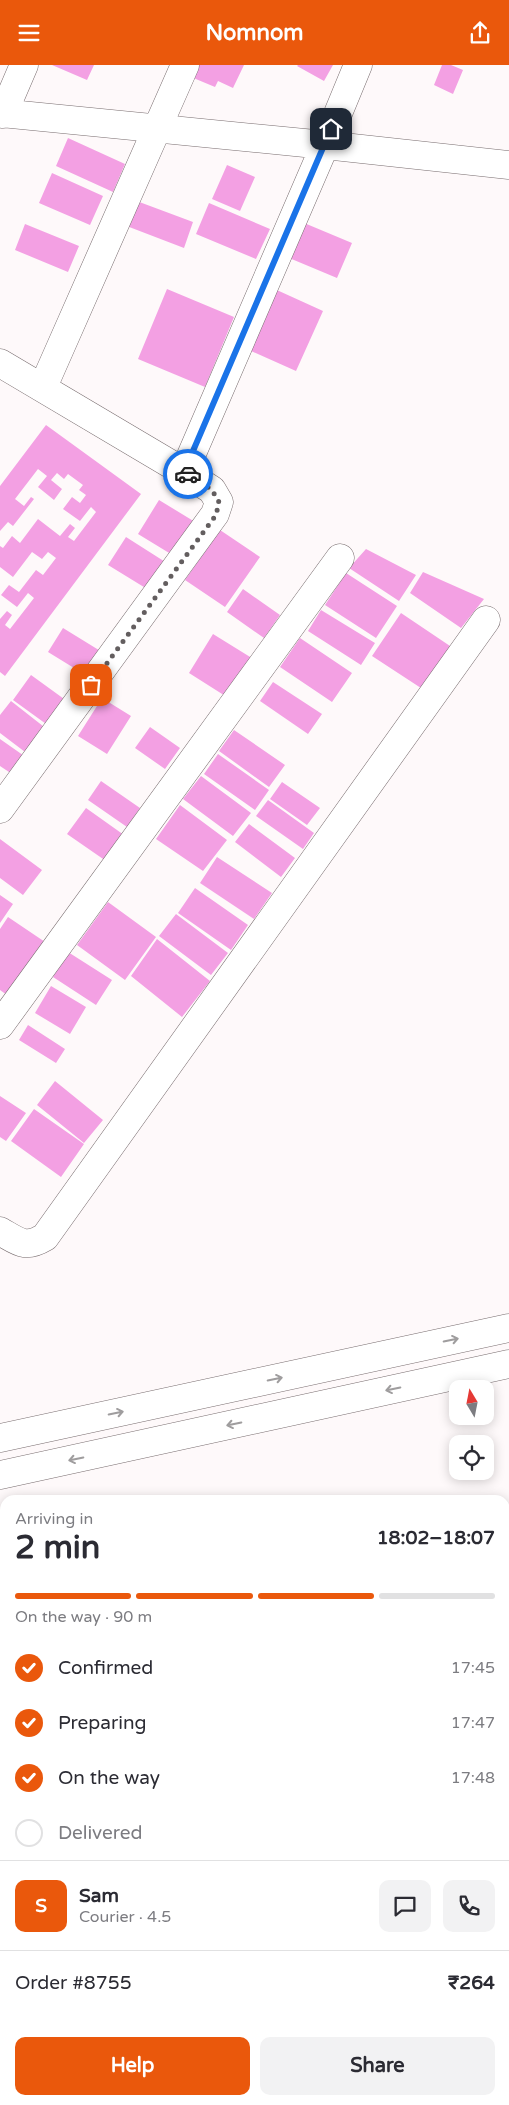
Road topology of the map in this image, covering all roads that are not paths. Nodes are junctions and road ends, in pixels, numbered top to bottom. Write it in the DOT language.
graph roads {
  1 [pos="24,65"];
  2 [pos="185,65"];
  3 [pos="358,65"];
  4 [pos="2,113"];
  5 [pos="158,127"];
  6 [pos="324,145"];
  7 [pos="509,165"];
  8 [pos="0,363"];
  9 [pos="43,387"];
  10 [pos="184,472"];
  11 [pos="340,558"];
  12 [pos="486,620"];
  13 [pos="0,809"];
  14 [pos="0,1025"];
  15 [pos="0,1231"];
  16 [pos="509,1328"];
  17 [pos="414,1349"];
  18 [pos="509,1364"];
  19 [pos="421,1383"];
  20 [pos="0,1438"];
  21 [pos="0,1475"];
  1 -- 4 [label="street"];
  2 -- 5 [label="street"];
  3 -- 6 [label="street"];
  4 -- 5 [label="street"];
  5 -- 6 [label="street"];
  5 -- 9 [label="street"];
  6 -- 7 [label="street"];
  6 -- 10 [label="street"];
  8 -- 9 [label="street"];
  9 -- 10 [label="street"];
  10 -- 13 [label="street"];
  11 -- 14 [label="street"];
  12 -- 15 [label="street"];
  17 -- 16 [label="street, one-way"];
  17 -- 19 [label="street"];
  20 -- 17 [label="street, one-way"];
  18 -- 19 [label="street"];
  19 -- 21 [label="street, one-way"];
}
